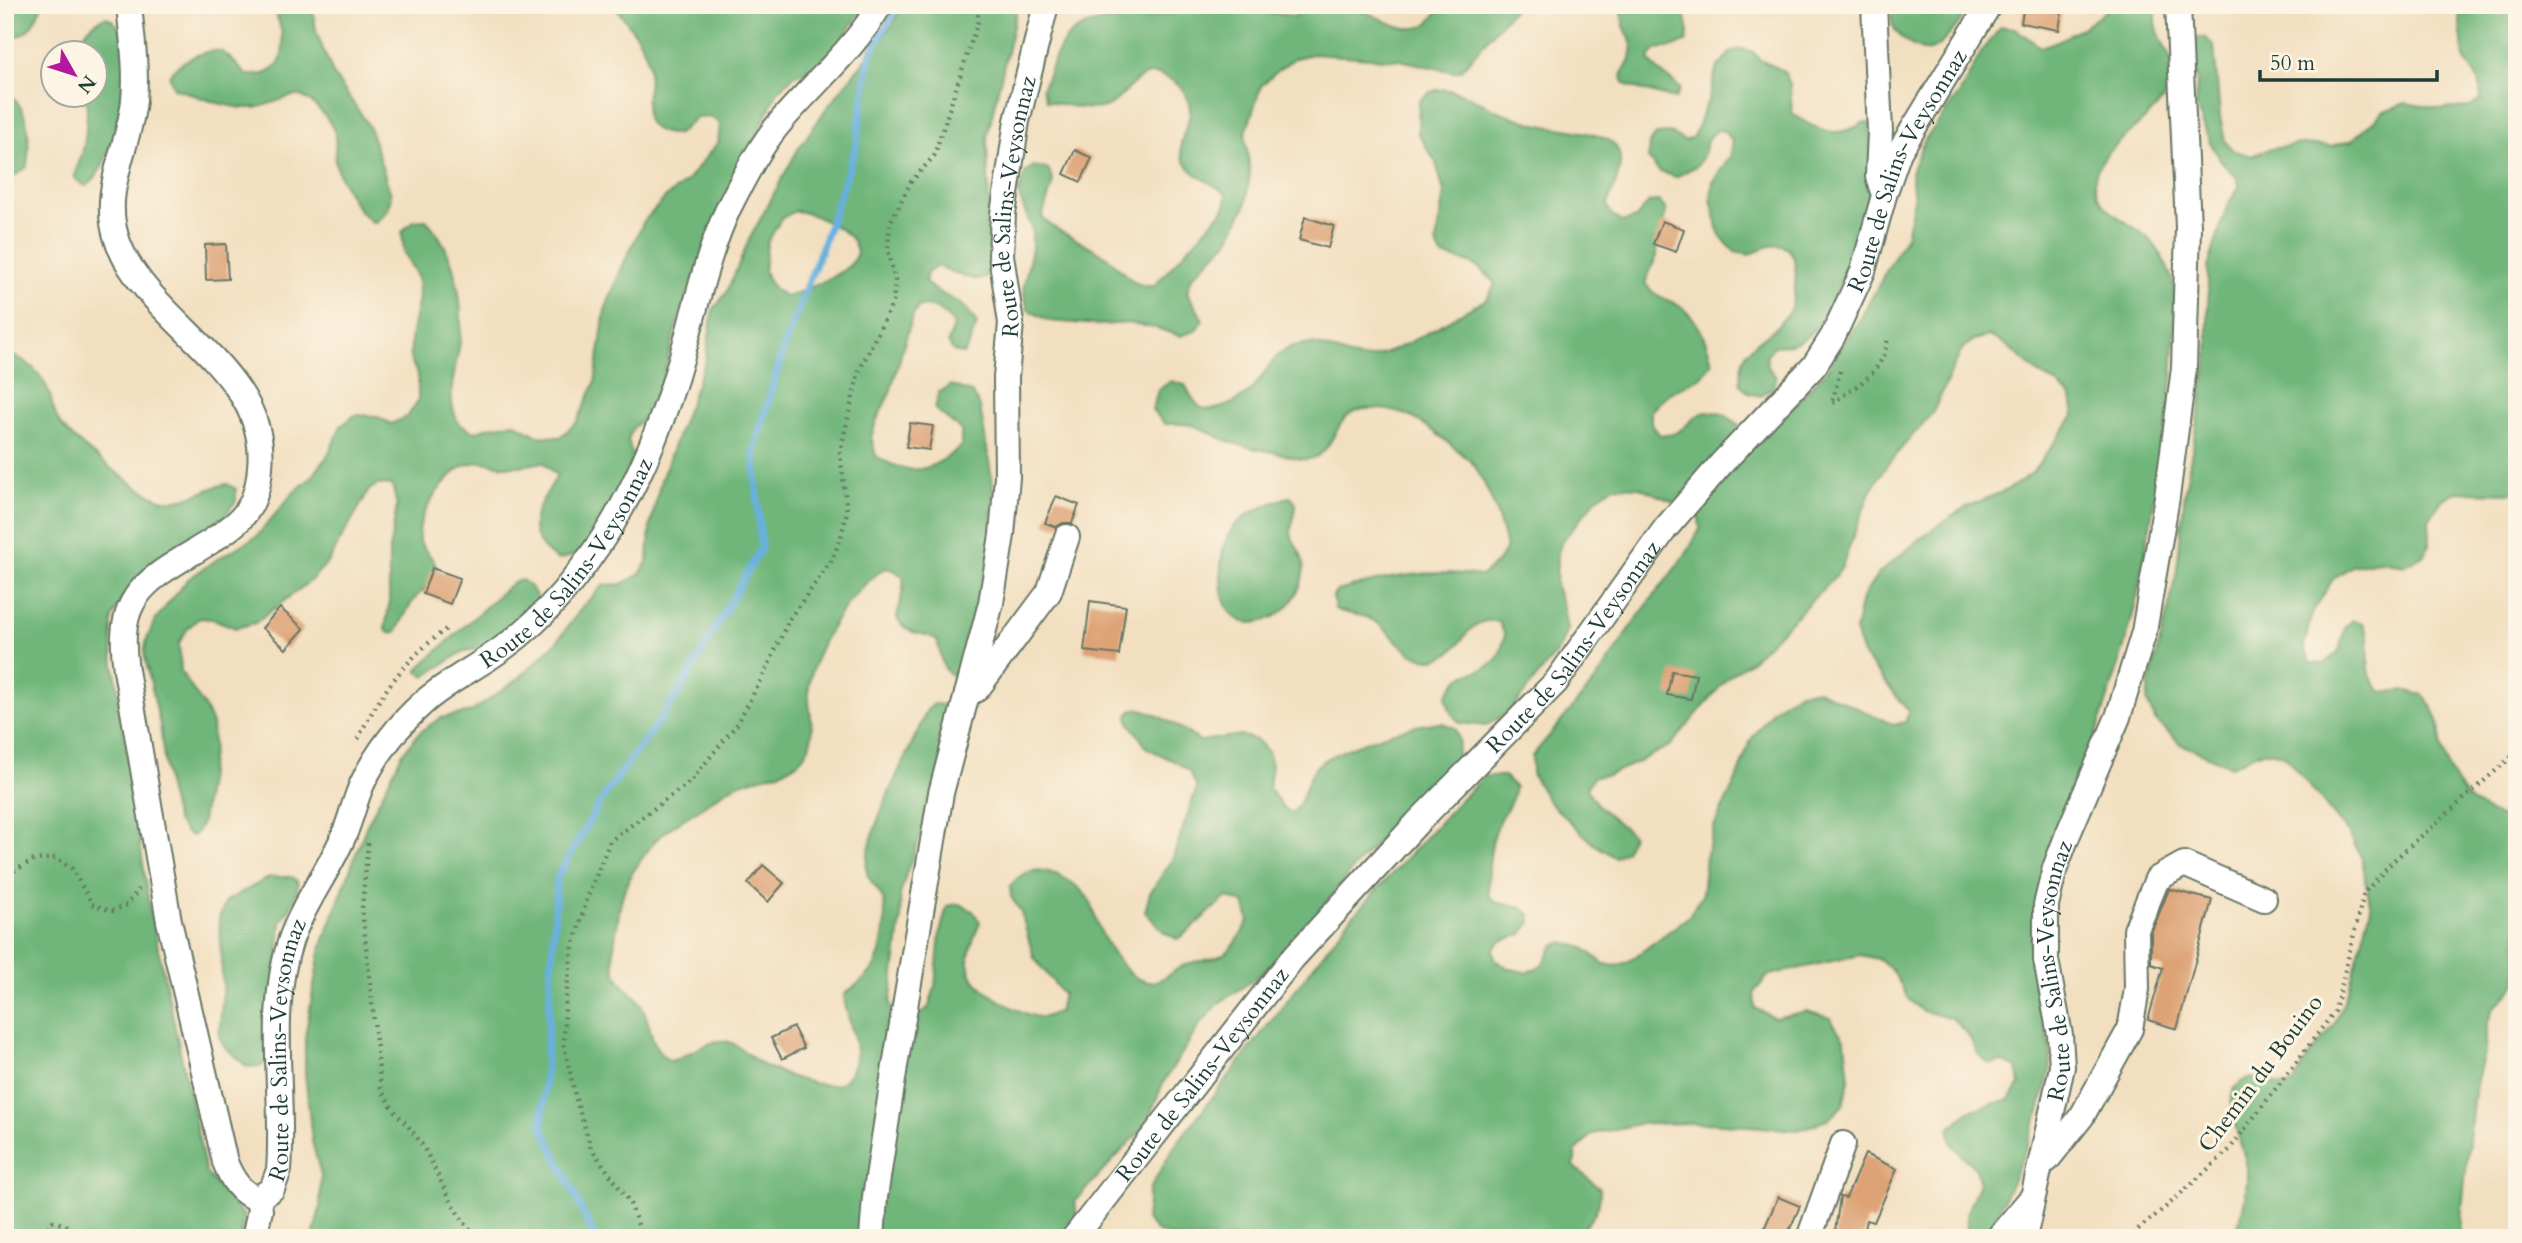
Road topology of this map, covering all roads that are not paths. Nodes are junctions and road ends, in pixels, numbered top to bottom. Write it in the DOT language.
graph roads {
  1 [pos="129,5"];
  2 [pos="880,5"];
  3 [pos="1046,5"];
  4 [pos="1874,5"];
  5 [pos="1989,5"];
  6 [pos="2178,5"];
  7 [pos="1885,192"];
  8 [pos="1067,537"];
  9 [pos="966,694"];
  10 [pos="2264,899"];
  11 [pos="1843,1144"];
  12 [pos="2042,1158"];
  13 [pos="2033,1197"];
  14 [pos="258,1198"];
  15 [pos="254,1238"];
  16 [pos="872,1238"];
  17 [pos="1074,1238"];
  18 [pos="1809,1238"];
  19 [pos="1998,1238"];
  20 [pos="2024,1238"];
  1 -- 14 [label="street, Route de Salins-Veysonnaz"];
  2 -- 14 [label="street, Route de Salins-Veysonnaz"];
  3 -- 9 [label="street, Route de Salins-Veysonnaz"];
  4 -- 7 [label="street"];
  5 -- 7 [label="street, Route de Salins-Veysonnaz"];
  6 -- 12 [label="street, Route de Salins-Veysonnaz"];
  7 -- 17 [label="street, Route de Salins-Veysonnaz"];
  8 -- 9 [label="street"];
  9 -- 16 [label="street, Route de Salins-Veysonnaz"];
  10 -- 12 [label="street"];
  11 -- 18 [label="street"];
  12 -- 13 [label="street, Route de Salins-Veysonnaz"];
  13 -- 19 [label="street"];
  13 -- 20 [label="street, Route de Salins-Veysonnaz"];
  14 -- 15 [label="street"];
}
